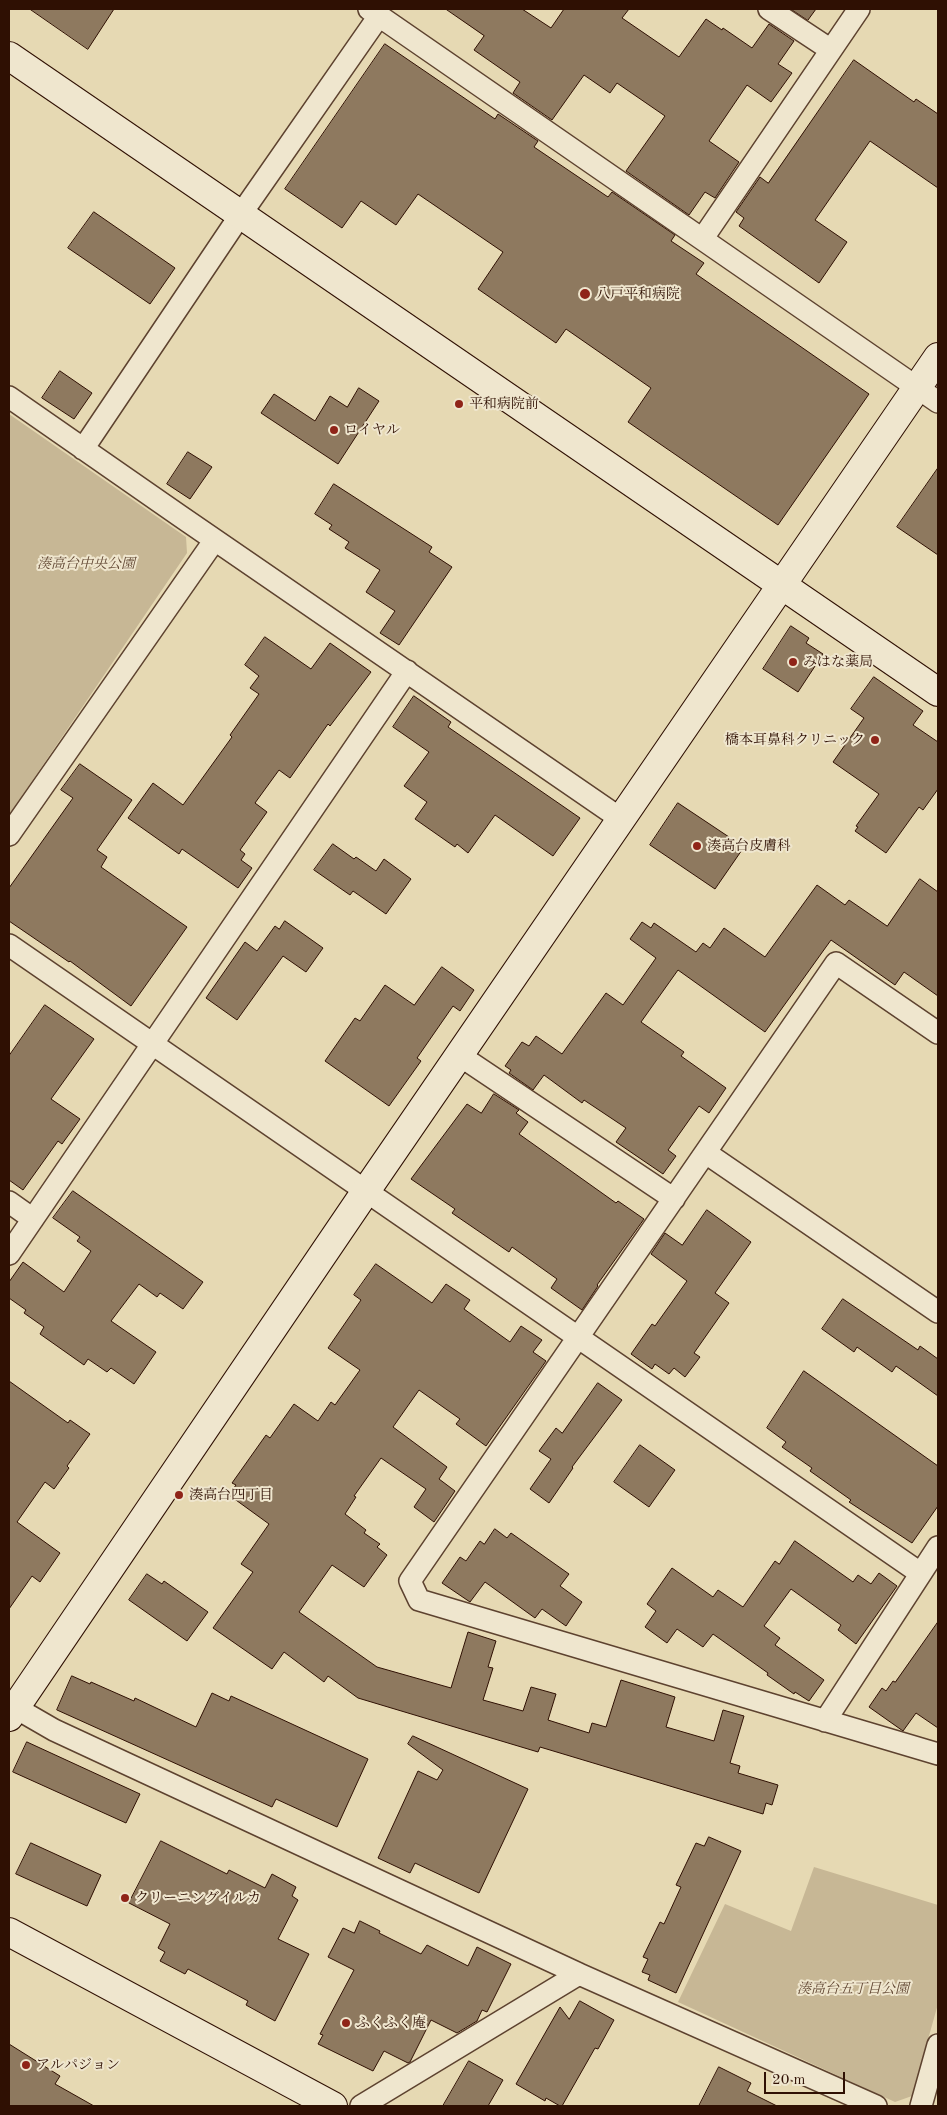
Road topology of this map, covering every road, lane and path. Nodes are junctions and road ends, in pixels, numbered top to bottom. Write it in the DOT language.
graph roads {
  1 [pos="769,9"];
  2 [pos="859,9"];
  3 [pos="374,12"];
  4 [pos="830,50"];
  5 [pos="9,56"];
  6 [pos="241,214"];
  7 [pos="703,238"];
  8 [pos="938,357"];
  9 [pos="928,394"];
  10 [pos="9,397"];
  11 [pos="83,448"];
  12 [pos="214,541"];
  13 [pos="783,584"];
  14 [pos="407,671"];
  15 [pos="938,692"];
  16 [pos="621,819"];
  17 [pos="9,835"];
  18 [pos="9,945"];
  19 [pos="938,1033"];
  20 [pos="153,1044"];
  21 [pos="459,1055"];
  22 [pos="706,1153"];
  23 [pos="366,1191"];
  24 [pos="674,1199"];
  25 [pos="9,1202"];
  26 [pos="33,1219"];
  27 [pos="9,1254"];
  28 [pos="938,1312"];
  29 [pos="577,1337"];
  30 [pos="938,1547"];
  31 [pos="920,1573"];
  32 [pos="11,1710"];
  33 [pos="825,1721"];
  34 [pos="938,1754"];
  35 [pos="9,1932"];
  36 [pos="579,1974"];
  37 [pos="938,2045"];
  38 [pos="333,2106"];
  39 [pos="361,2106"];
  40 [pos="876,2106"];
  41 [pos="921,2106"];
  1 -- 4 [label="street"];
  2 -- 4 [label="street"];
  3 -- 6 [label="street"];
  3 -- 7 [label="street"];
  4 -- 7 [label="street"];
  5 -- 6 [label="street"];
  6 -- 11 [label="street"];
  6 -- 13 [label="street"];
  7 -- 9 [label="street"];
  8 -- 9 [label="street"];
  9 -- 13 [label="street"];
  10 -- 11 [label="street"];
  11 -- 12 [label="street"];
  12 -- 14 [label="street"];
  12 -- 17 [label="street"];
  13 -- 15 [label="street"];
  13 -- 16 [label="street"];
  14 -- 16 [label="street"];
  14 -- 20 [label="street"];
  16 -- 21 [label="street"];
  18 -- 20 [label="street"];
  19 -- 22 [label="street"];
  20 -- 23 [label="street"];
  20 -- 26 [label="street"];
  21 -- 23 [label="street"];
  21 -- 24 [label="street"];
  22 -- 24 [label="street"];
  22 -- 28 [label="street"];
  23 -- 29 [label="street"];
  23 -- 32 [label="street"];
  24 -- 29 [label="street"];
  25 -- 26 [label="street"];
  26 -- 27 [label="street"];
  29 -- 31 [label="street"];
  29 -- 33 [label="street"];
  30 -- 31 [label="street"];
  31 -- 33 [label="street"];
  32 -- 36 [label="street"];
  33 -- 34 [label="street"];
  35 -- 38 [label="street"];
  36 -- 39 [label="street"];
  36 -- 40 [label="street"];
  37 -- 41 [label="street"];
}
